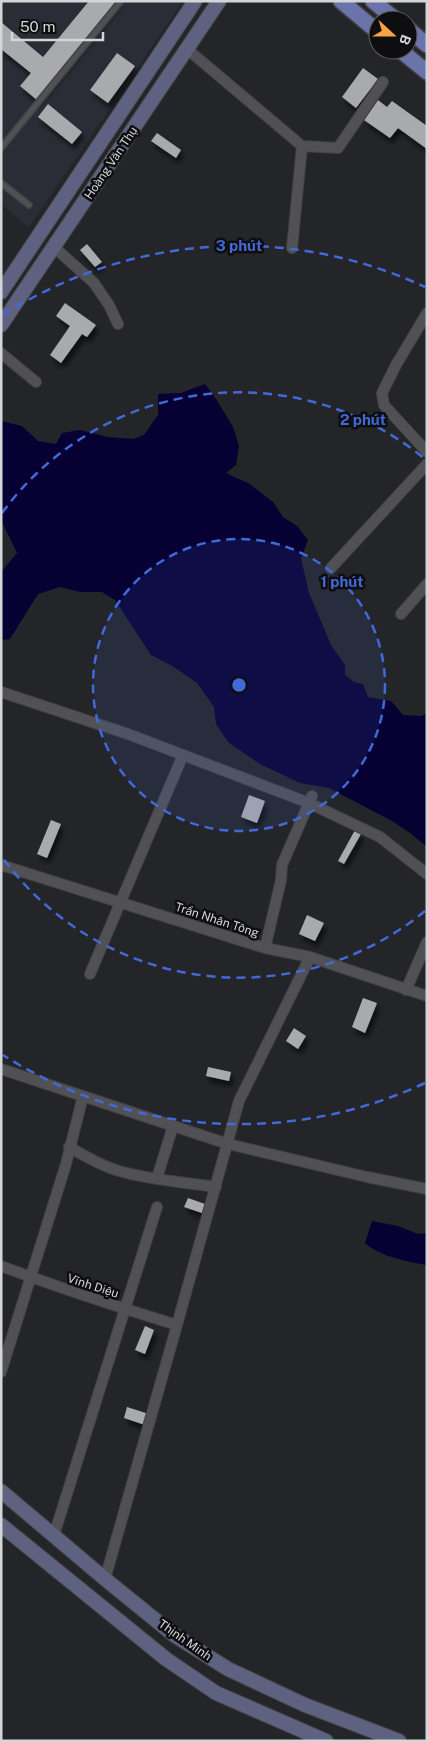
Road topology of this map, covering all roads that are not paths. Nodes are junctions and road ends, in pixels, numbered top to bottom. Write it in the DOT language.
graph roads {
  1 [pos="121,1"];
  2 [pos="195,1"];
  3 [pos="220,1"];
  4 [pos="341,1"];
  5 [pos="373,1"];
  6 [pos="384,10"];
  7 [pos="368,24"];
  8 [pos="187,50"];
  9 [pos="412,60"];
  10 [pos="427,72"];
  11 [pos="383,82"];
  12 [pos="302,146"];
  13 [pos="1,148"];
  14 [pos="93,154"];
  15 [pos="110,165"];
  16 [pos="1,183"];
  17 [pos="29,205"];
  18 [pos="54,247"];
  19 [pos="292,248"];
  20 [pos="1,292"];
  21 [pos="427,314"];
  22 [pos="118,324"];
  23 [pos="1,326"];
  24 [pos="1,353"];
  25 [pos="36,382"];
  26 [pos="427,452"];
  27 [pos="427,464"];
  28 [pos="331,568"];
  29 [pos="427,584"];
  30 [pos="401,614"];
  31 [pos="1,692"];
  32 [pos="183,755"];
  33 [pos="310,799"];
  34 [pos="1,865"];
  35 [pos="427,874"];
  36 [pos="120,902"];
  37 [pos="427,942"];
  38 [pos="266,948"];
  39 [pos="310,957"];
  40 [pos="90,974"];
  41 [pos="406,990"];
  42 [pos="427,996"];
  43 [pos="2,1071"];
  44 [pos="83,1096"];
  45 [pos="173,1126"];
  46 [pos="228,1144"];
  47 [pos="70,1147"];
  48 [pos="157,1178"];
  49 [pos="216,1187"];
  50 [pos="427,1189"];
  51 [pos="157,1207"];
  52 [pos="1,1266"];
  53 [pos="31,1278"];
  54 [pos="125,1309"];
  55 [pos="178,1325"];
  56 [pos="1,1372"];
  57 [pos="1,1491"];
  58 [pos="1,1525"];
  59 [pos="54,1535"];
  60 [pos="105,1579"];
  61 [pos="89,1598"];
  62 [pos="326,1741"];
  63 [pos="399,1741"];
  1 -- 13 [label="lane"];
  2 -- 14 [label="main road, Hoàng Văn Thụ"];
  3 -- 8 [label="main road, Hoàng Văn Thụ"];
  4 -- 7 [label="main road"];
  5 -- 6 [label="main road"];
  8 -- 12 [label="street"];
  8 -- 15 [label="main road, Hoàng Văn Thụ"];
  9 -- 10 [label="main road"];
  11 -- 12 [label="street"];
  12 -- 19 [label="street"];
  14 -- 15 [label="main road"];
  14 -- 20 [label="main road, Hoàng Văn Thụ"];
  15 -- 18 [label="main road, Hoàng Văn Thụ"];
  16 -- 17 [label="lane"];
  18 -- 22 [label="street"];
  18 -- 23 [label="main road, Hoàng Văn Thụ"];
  21 -- 26 [label="street"];
  24 -- 25 [label="street"];
  27 -- 28 [label="street"];
  29 -- 30 [label="street"];
  31 -- 32 [label="street"];
  32 -- 33 [label="street"];
  32 -- 36 [label="street"];
  33 -- 35 [label="street"];
  33 -- 38 [label="street"];
  34 -- 36 [label="street, Trần Nhân Tông"];
  36 -- 38 [label="street, Trần Nhân Tông"];
  36 -- 40 [label="street"];
  37 -- 41 [label="street"];
  38 -- 39 [label="street, Trần Nhân Tông"];
  39 -- 41 [label="street, Trần Nhân Tông"];
  39 -- 46 [label="street"];
  41 -- 42 [label="street, Trần Nhân Tông"];
  43 -- 44 [label="street"];
  44 -- 45 [label="street"];
  44 -- 47 [label="street"];
  45 -- 46 [label="street"];
  45 -- 48 [label="street"];
  46 -- 49 [label="street"];
  46 -- 50 [label="street"];
  47 -- 48 [label="street"];
  47 -- 53 [label="street"];
  48 -- 49 [label="street"];
  49 -- 55 [label="street"];
  51 -- 54 [label="street"];
  52 -- 53 [label="street, Vĩnh Diệu"];
  53 -- 54 [label="street, Vĩnh Diệu"];
  53 -- 56 [label="street"];
  54 -- 55 [label="street, Vĩnh Diệu"];
  54 -- 59 [label="street"];
  55 -- 60 [label="street"];
  57 -- 59 [label="main road, Thịnh Minh"];
  58 -- 61 [label="main road, Thịnh Minh"];
  59 -- 60 [label="main road, Thịnh Minh"];
  60 -- 61 [label="main road"];
  60 -- 63 [label="main road, Thịnh Minh"];
  61 -- 62 [label="main road, Thịnh Minh"];
}
